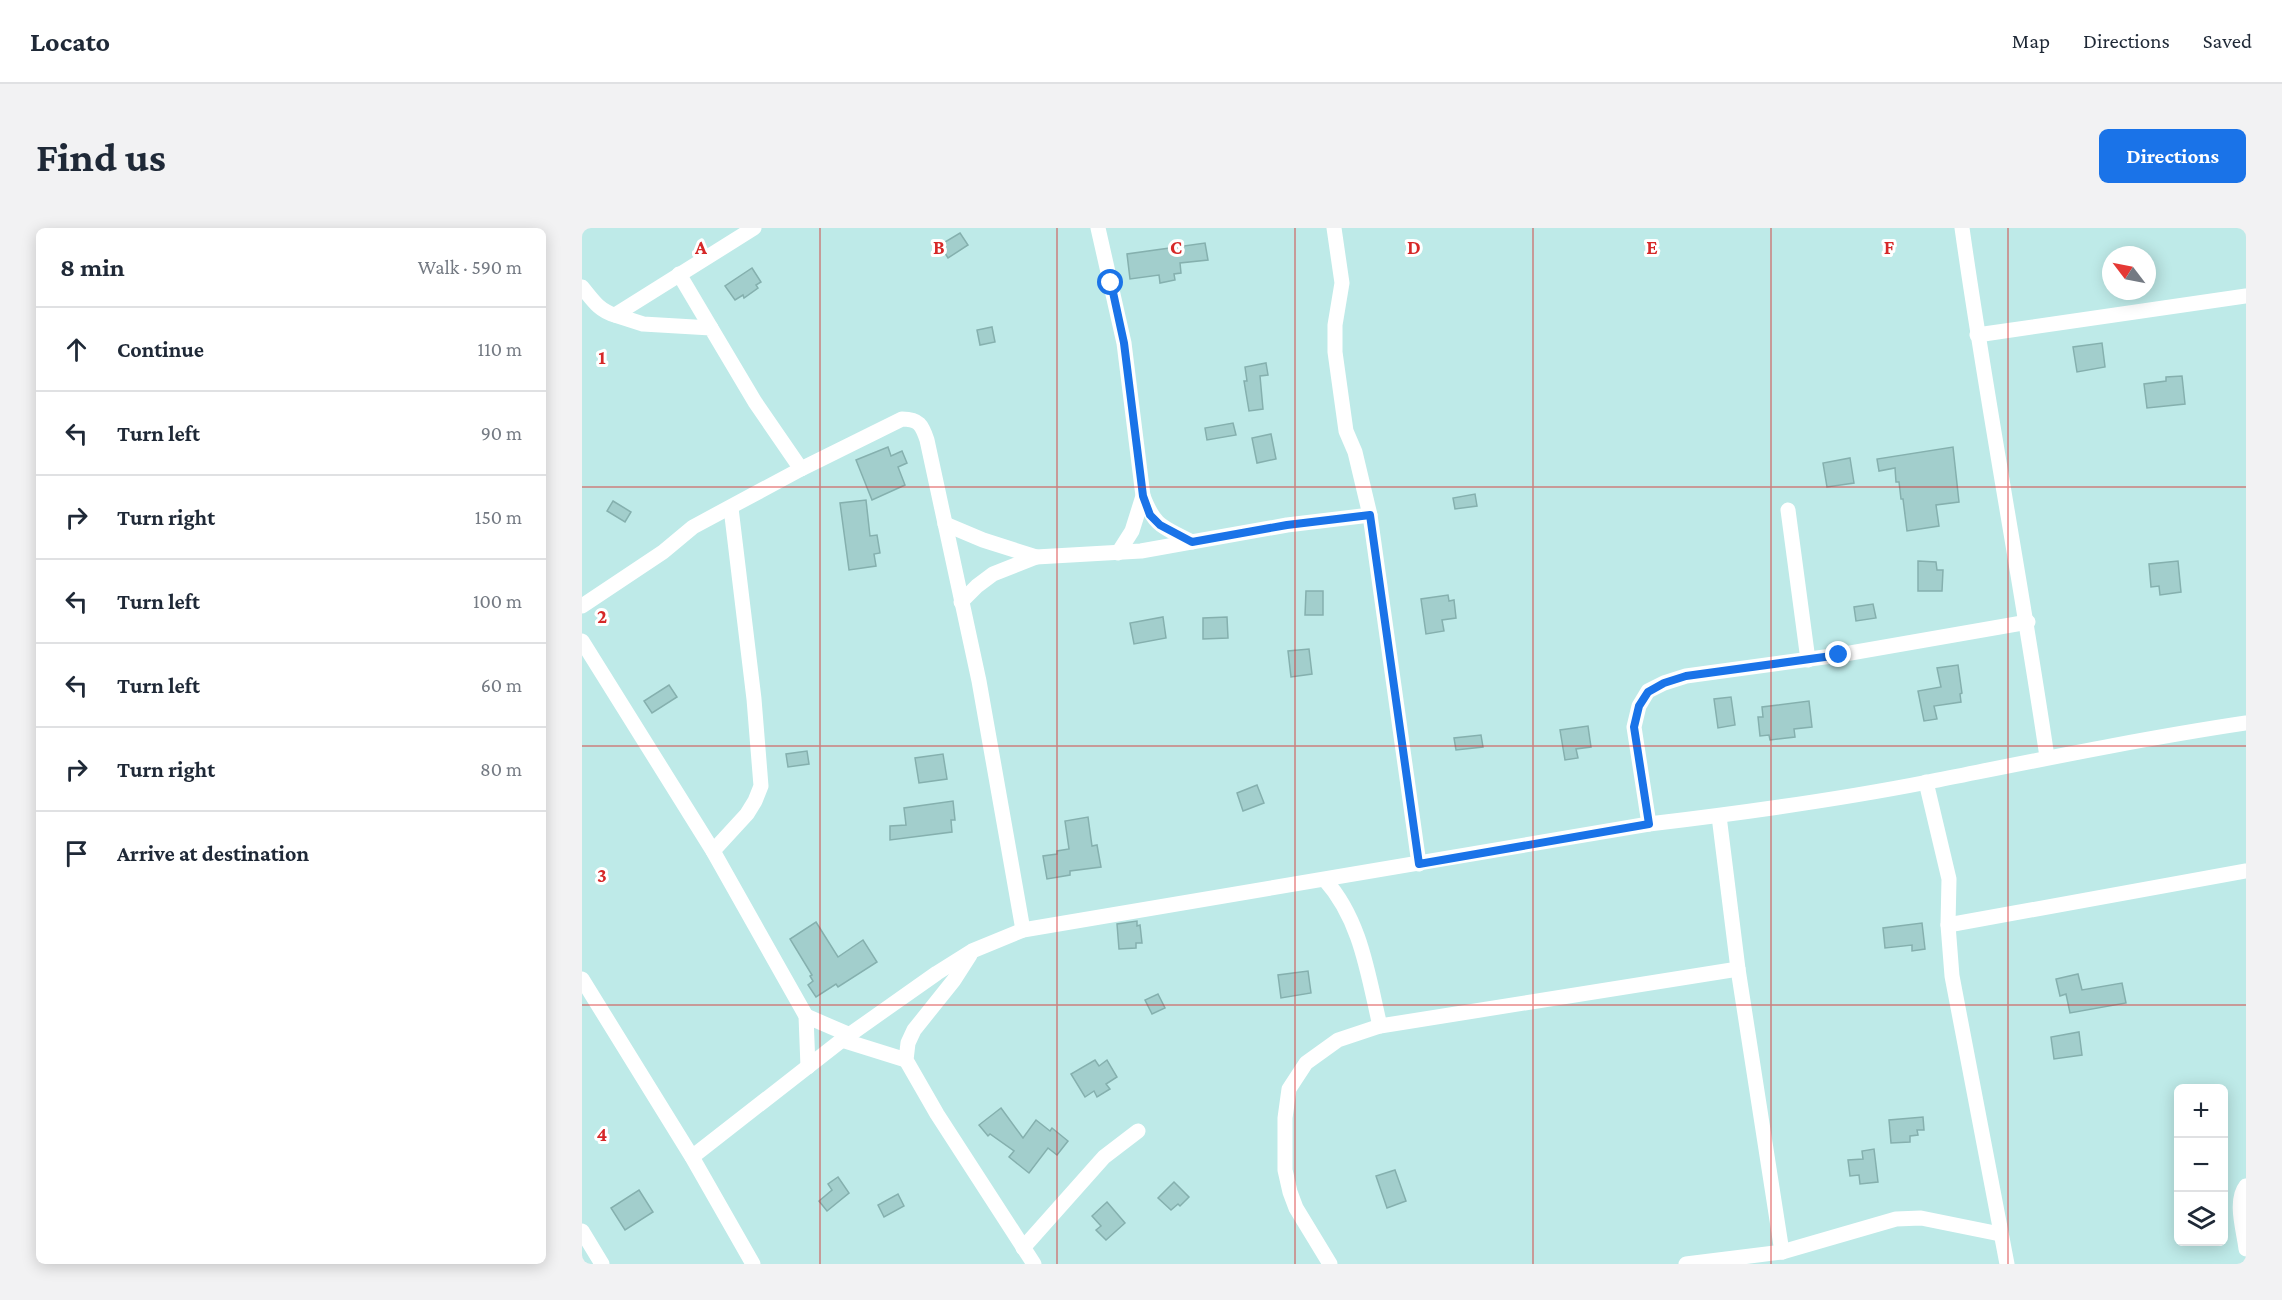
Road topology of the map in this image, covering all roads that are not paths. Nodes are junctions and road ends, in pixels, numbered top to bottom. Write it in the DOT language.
graph roads {
  1 [pos="754,228"];
  2 [pos="1098,228"];
  3 [pos="1334,228"];
  4 [pos="1962,228"];
  5 [pos="679,274"];
  6 [pos="582,286"];
  7 [pos="2246,296"];
  8 [pos="615,315"];
  9 [pos="711,328"];
  10 [pos="1977,335"];
  11 [pos="801,469"];
  12 [pos="1143,496"];
  13 [pos="731,508"];
  14 [pos="1788,510"];
  15 [pos="1370,515"];
  16 [pos="945,524"];
  17 [pos="1192,542"];
  18 [pos="1118,553"];
  19 [pos="1036,557"];
  20 [pos="962,602"];
  21 [pos="582,606"];
  22 [pos="2028,622"];
  23 [pos="582,641"];
  24 [pos="1808,660"];
  25 [pos="2246,723"];
  26 [pos="2047,757"];
  27 [pos="1926,782"];
  28 [pos="1719,816"];
  29 [pos="1649,824"];
  30 [pos="713,851"];
  31 [pos="1419,864"];
  32 [pos="2246,871"];
  33 [pos="1325,880"];
  34 [pos="1948,925"];
  35 [pos="1023,930"];
  36 [pos="972,951"];
  37 [pos="1738,969"];
  38 [pos="583,982"];
  39 [pos="806,1016"];
  40 [pos="1380,1026"];
  41 [pos="846,1037"];
  42 [pos="906,1060"];
  43 [pos="808,1067"];
  44 [pos="1138,1131"];
  45 [pos="692,1157"];
  46 [pos="2246,1186"];
  47 [pos="582,1231"];
  48 [pos="2000,1234"];
  49 [pos="1023,1248"];
  50 [pos="2246,1249"];
  51 [pos="1782,1252"];
  52 [pos="602,1264"];
  53 [pos="753,1264"];
  54 [pos="1034,1264"];
  55 [pos="1330,1264"];
  56 [pos="1686,1264"];
  57 [pos="2007,1264"];
  1 -- 5 [label="street"];
  2 -- 12 [label="street"];
  3 -- 15 [label="street"];
  4 -- 10 [label="street"];
  5 -- 8 [label="street"];
  5 -- 9 [label="street"];
  6 -- 8 [label="street"];
  7 -- 10 [label="street"];
  8 -- 9 [label="street"];
  9 -- 11 [label="street"];
  10 -- 22 [label="street"];
  11 -- 13 [label="street"];
  11 -- 16 [label="street"];
  12 -- 17 [label="street"];
  12 -- 18 [label="street"];
  13 -- 21 [label="street"];
  13 -- 30 [label="street"];
  14 -- 24 [label="street"];
  15 -- 17 [label="street"];
  15 -- 31 [label="street"];
  16 -- 19 [label="street"];
  16 -- 20 [label="street"];
  17 -- 18 [label="street"];
  18 -- 19 [label="street"];
  19 -- 20 [label="street"];
  20 -- 35 [label="street"];
  22 -- 24 [label="street"];
  22 -- 26 [label="street"];
  23 -- 30 [label="street"];
  24 -- 29 [label="street"];
  25 -- 26 [label="street"];
  26 -- 27 [label="street"];
  27 -- 28 [label="street"];
  27 -- 34 [label="street"];
  28 -- 29 [label="street"];
  28 -- 37 [label="street"];
  29 -- 31 [label="street"];
  30 -- 39 [label="street"];
  31 -- 33 [label="street"];
  32 -- 34 [label="street"];
  33 -- 35 [label="street"];
  33 -- 40 [label="street"];
  34 -- 48 [label="street"];
  35 -- 36 [label="street"];
  36 -- 41 [label="street"];
  36 -- 42 [label="street"];
  37 -- 40 [label="street"];
  37 -- 51 [label="street"];
  38 -- 45 [label="street"];
  39 -- 41 [label="street"];
  39 -- 43 [label="street"];
  40 -- 55 [label="street"];
  41 -- 42 [label="street"];
  41 -- 43 [label="street"];
  42 -- 49 [label="street"];
  43 -- 45 [label="street"];
  44 -- 49 [label="street"];
  45 -- 53 [label="street"];
  46 -- 50 [label="street"];
  47 -- 52 [label="street"];
  48 -- 51 [label="street"];
  48 -- 57 [label="street"];
  49 -- 54 [label="street"];
  51 -- 56 [label="street"];
}
